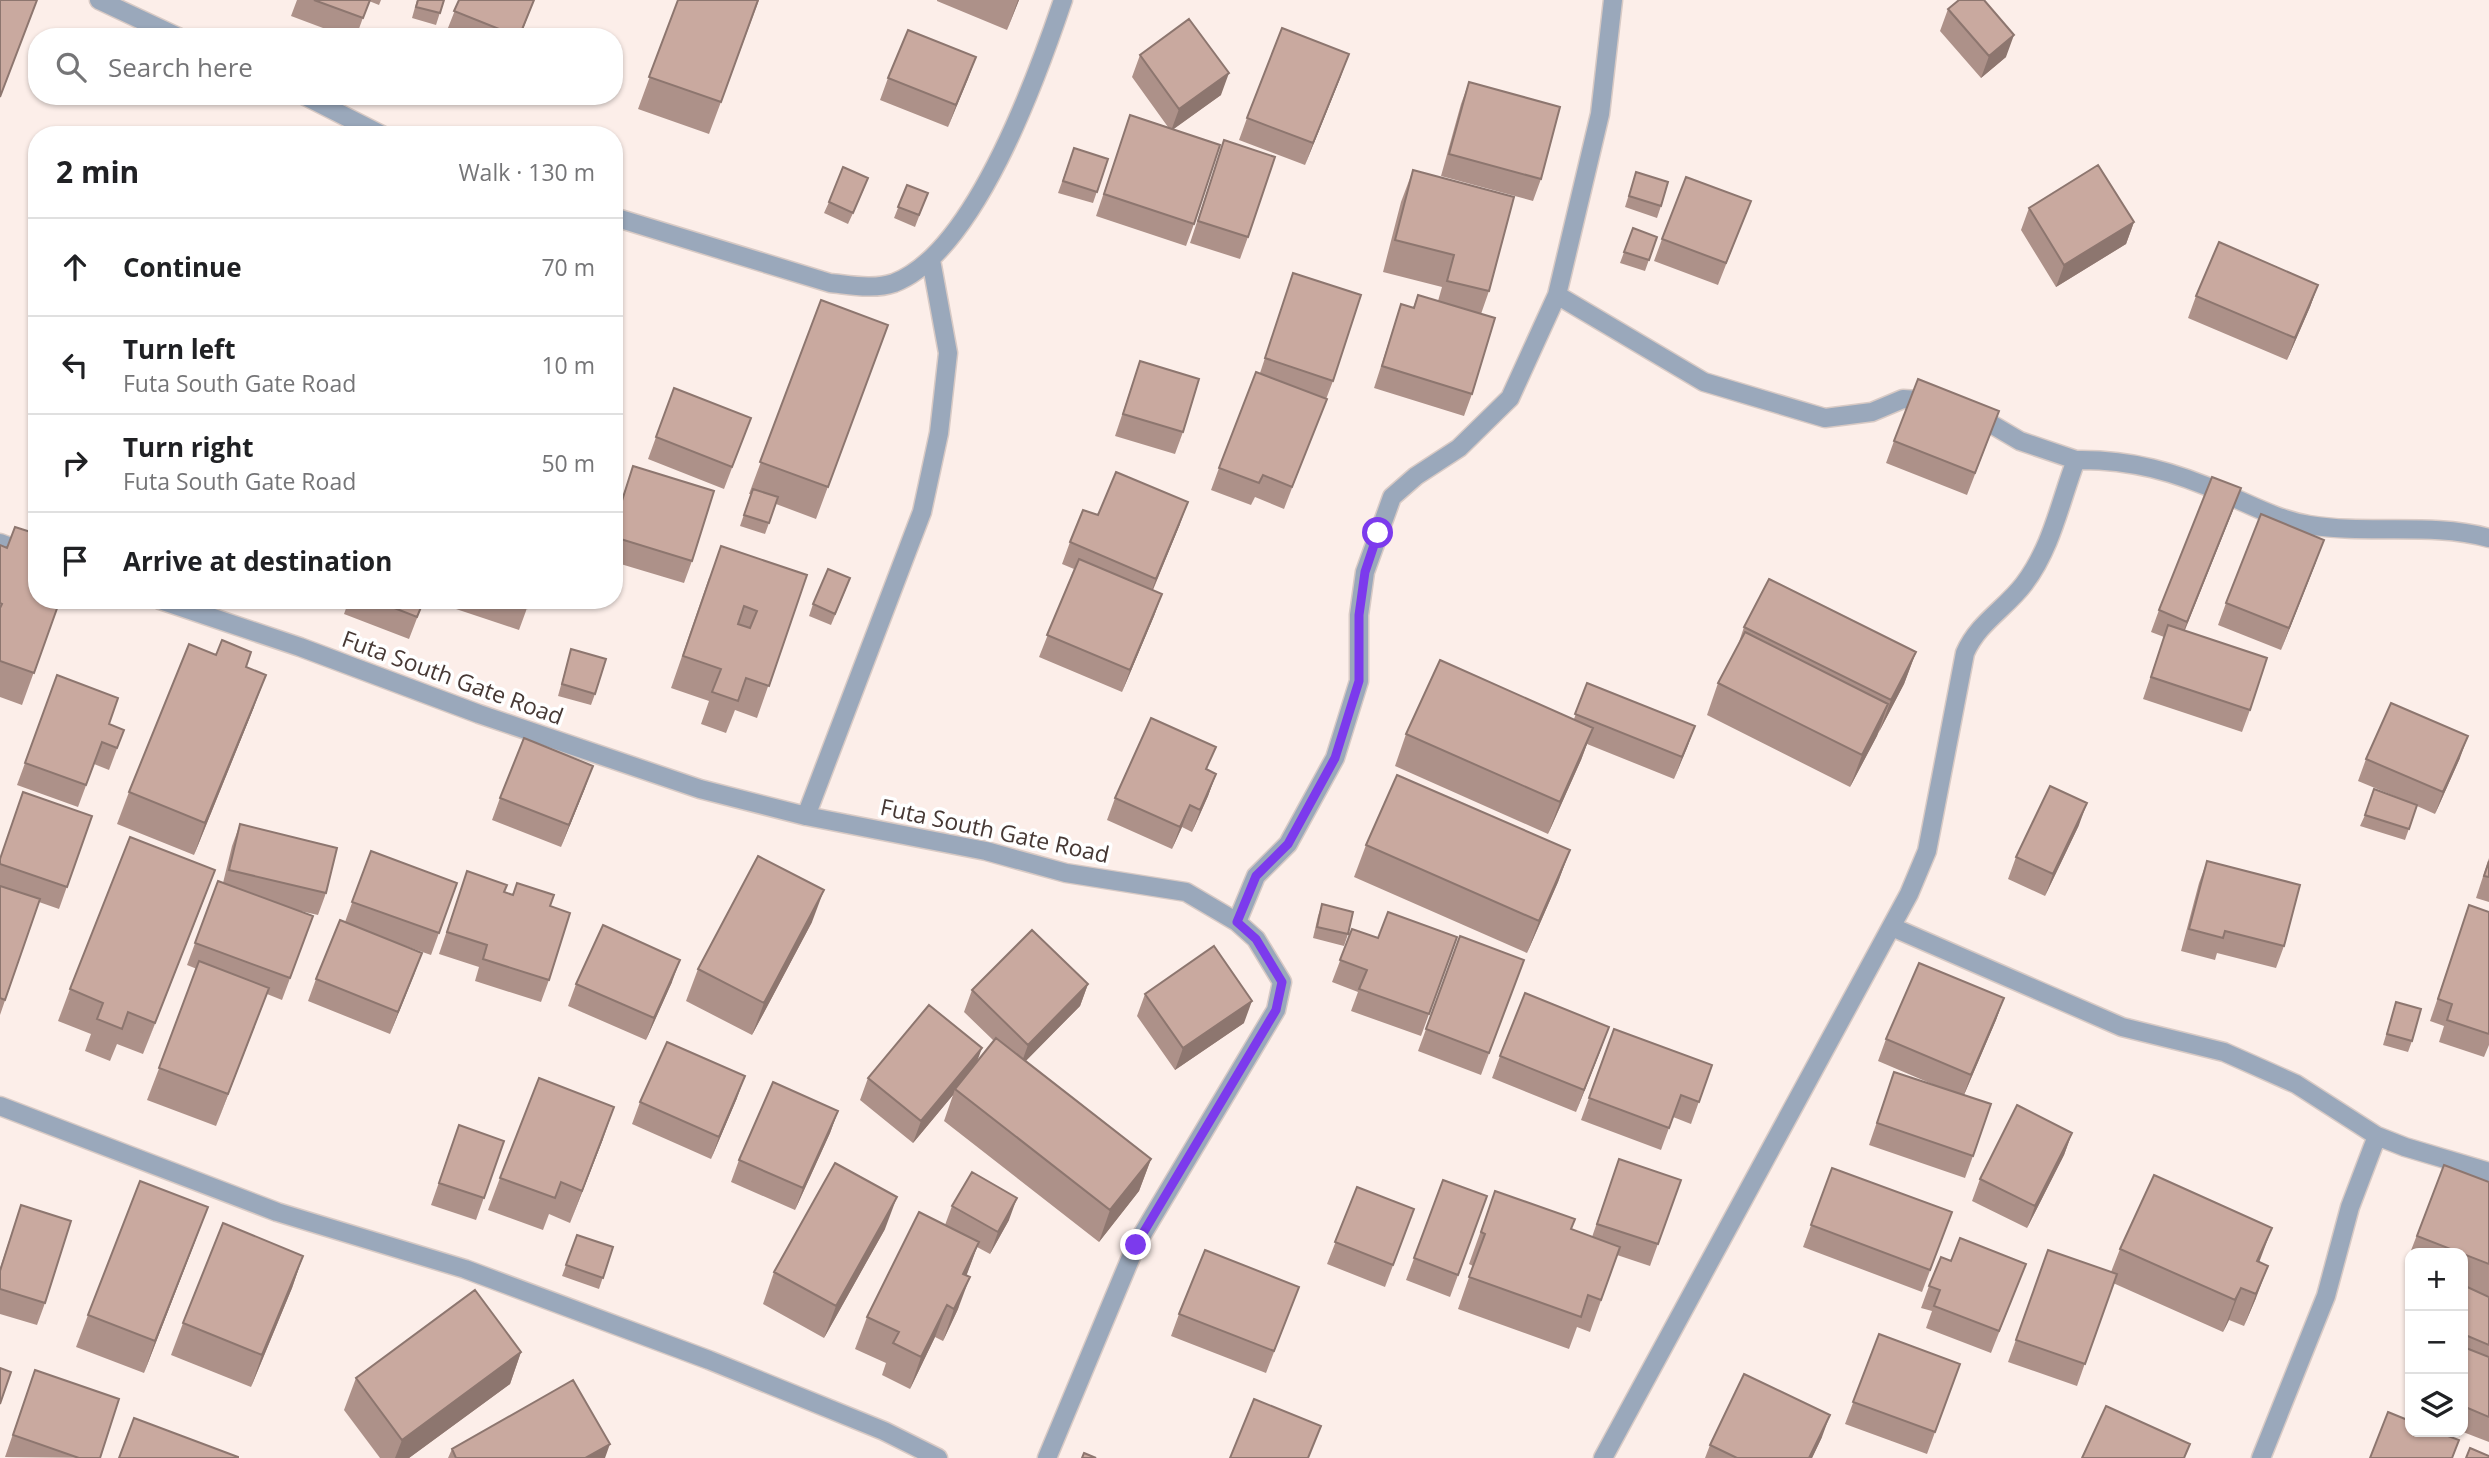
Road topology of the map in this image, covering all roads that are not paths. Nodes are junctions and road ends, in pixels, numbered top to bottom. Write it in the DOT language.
graph roads {
  1 [pos="99,0"];
  2 [pos="1063,0"];
  3 [pos="1612,0"];
  4 [pos="159,28"];
  5 [pos="323,105"];
  6 [pos="364,126"];
  7 [pos="623,220"];
  8 [pos="931,260"];
  9 [pos="1557,295"];
  10 [pos="2076,460"];
  11 [pos="2489,538"];
  12 [pos="0,543"];
  13 [pos="28,554"];
  14 [pos="187,609"];
  15 [pos="806,816"];
  16 [pos="1237,922"];
  17 [pos="1892,927"];
  18 [pos="0,1106"];
  19 [pos="2377,1136"];
  20 [pos="2489,1172"];
  21 [pos="939,1458"];
  22 [pos="1047,1458"];
  23 [pos="1603,1458"];
  24 [pos="2261,1458"];
  1 -- 4 [label="street"];
  2 -- 8 [label="street"];
  3 -- 9 [label="street"];
  5 -- 6 [label="street"];
  7 -- 8 [label="street"];
  8 -- 15 [label="street"];
  9 -- 10 [label="street"];
  9 -- 16 [label="street"];
  10 -- 11 [label="street"];
  10 -- 17 [label="street"];
  12 -- 13 [label="street"];
  14 -- 15 [label="street, Futa South Gate Road"];
  15 -- 16 [label="street, Futa South Gate Road"];
  16 -- 22 [label="street, Futa South Gate Road"];
  17 -- 19 [label="street"];
  17 -- 23 [label="street"];
  18 -- 21 [label="street"];
  19 -- 20 [label="street"];
  19 -- 24 [label="street"];
}
